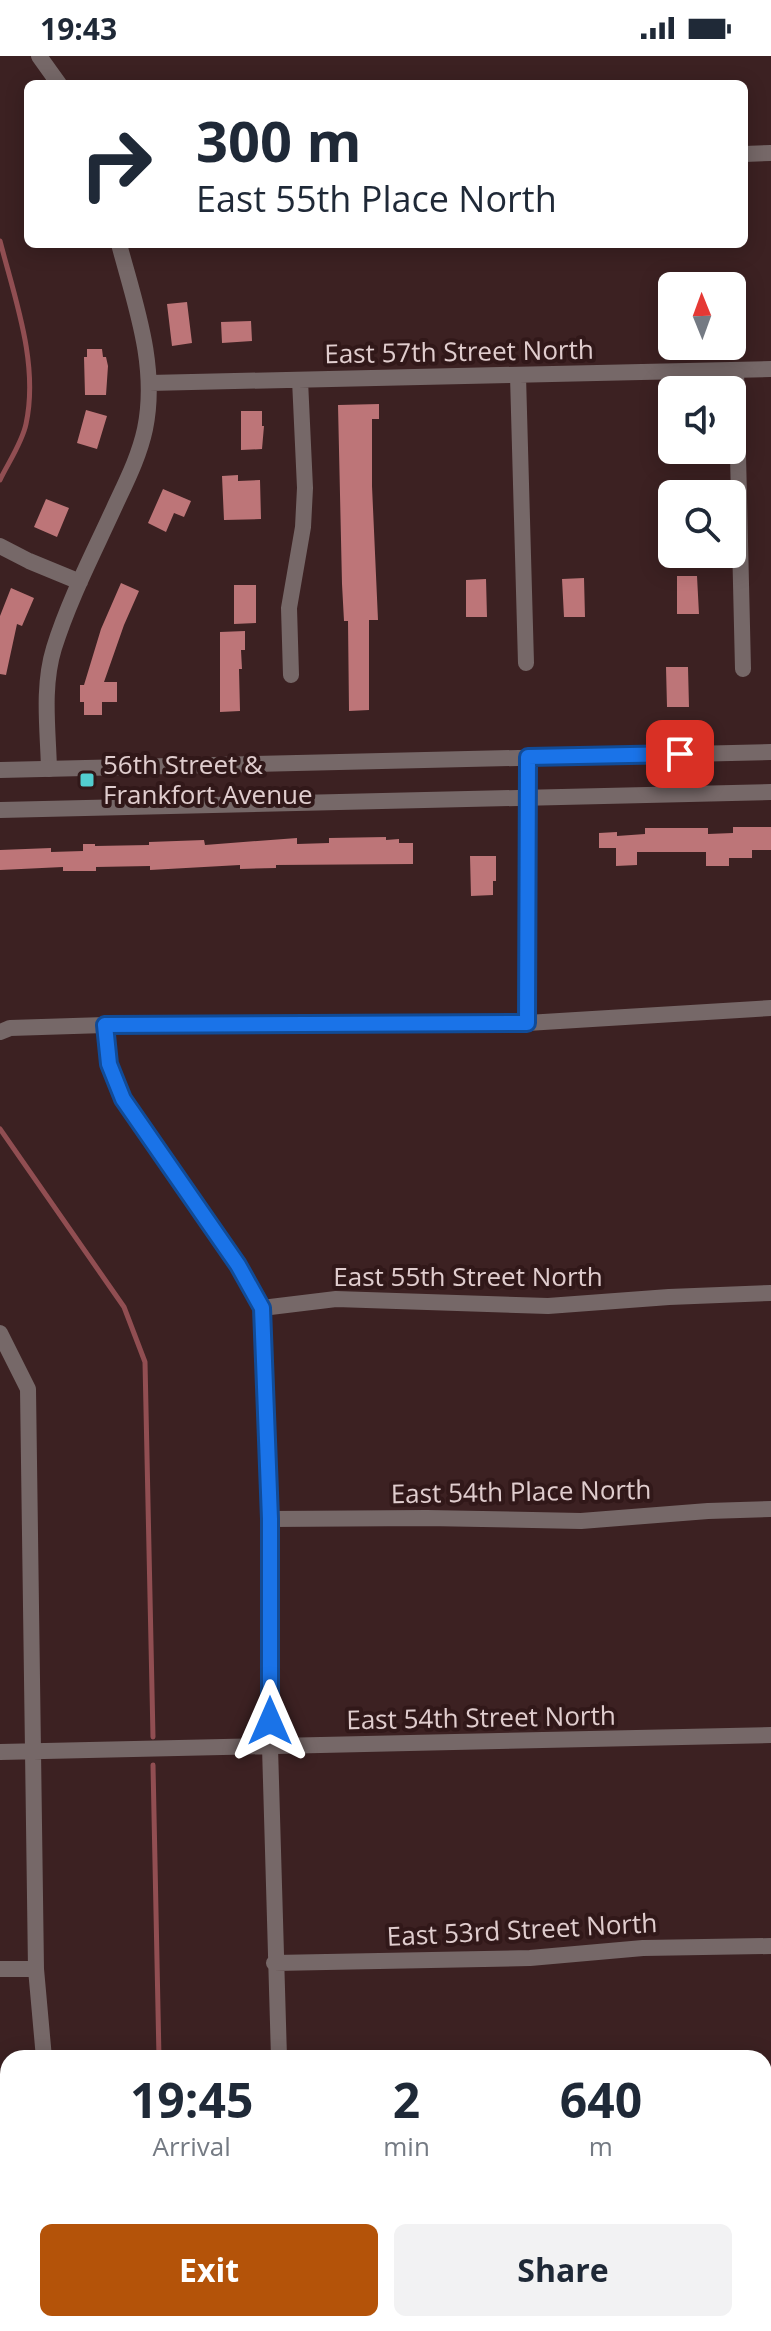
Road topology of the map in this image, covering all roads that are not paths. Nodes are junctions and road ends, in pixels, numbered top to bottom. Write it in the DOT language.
graph roads {
  1 [pos="39,56"];
  2 [pos="56,80"];
  3 [pos="771,153"];
  4 [pos="748,154"];
  5 [pos="120,248"];
  6 [pos="771,369"];
  7 [pos="736,370"];
  8 [pos="518,376"];
  9 [pos="300,380"];
  10 [pos="149,383"];
  11 [pos="0,546"];
  12 [pos="80,582"];
  13 [pos="526,663"];
  14 [pos="743,669"];
  15 [pos="291,675"];
  16 [pos="771,752"];
  17 [pos="528,757"];
  18 [pos="49,769"];
  19 [pos="0,770"];
  20 [pos="771,792"];
  21 [pos="529,798"];
  22 [pos="0,810"];
  23 [pos="771,1008"];
  24 [pos="527,1023"];
  25 [pos="105,1025"];
  26 [pos="0,1032"];
  27 [pos="771,1293"];
  28 [pos="262,1308"];
  29 [pos="0,1333"];
  30 [pos="771,1509"];
  31 [pos="270,1519"];
  32 [pos="771,1735"];
  33 [pos="270,1747"];
  34 [pos="34,1751"];
  35 [pos="0,1752"];
  36 [pos="771,1946"];
  37 [pos="274,1963"];
  38 [pos="0,1969"];
  39 [pos="36,1969"];
  40 [pos="43,2050"];
  41 [pos="279,2050"];
  1 -- 2 [label="street"];
  3 -- 4 [label="street"];
  5 -- 10 [label="street"];
  6 -- 7 [label="street, East 57th Street North"];
  7 -- 8 [label="street, East 57th Street North"];
  7 -- 14 [label="street"];
  8 -- 9 [label="street, East 57th Street North"];
  8 -- 13 [label="street"];
  9 -- 10 [label="street, East 57th Street North"];
  9 -- 15 [label="street"];
  10 -- 12 [label="street"];
  11 -- 12 [label="street"];
  12 -- 18 [label="street"];
  16 -- 17 [label="street"];
  17 -- 18 [label="street"];
  17 -- 21 [label="street"];
  18 -- 19 [label="street"];
  20 -- 21 [label="street"];
  21 -- 22 [label="street"];
  21 -- 24 [label="street"];
  23 -- 24 [label="street"];
  24 -- 25 [label="street"];
  25 -- 26 [label="street"];
  25 -- 28 [label="street"];
  27 -- 28 [label="street, East 55th Street North"];
  28 -- 31 [label="street"];
  29 -- 34 [label="street"];
  30 -- 31 [label="street, East 54th Place North"];
  31 -- 33 [label="street"];
  32 -- 33 [label="street, East 54th Street North"];
  33 -- 34 [label="street, East 54th Street North"];
  33 -- 37 [label="street"];
  34 -- 35 [label="street, East 54th Street North"];
  34 -- 39 [label="street"];
  36 -- 37 [label="street, East 53rd Street North"];
  37 -- 41 [label="street"];
  38 -- 39 [label="street"];
  39 -- 40 [label="street"];
}
